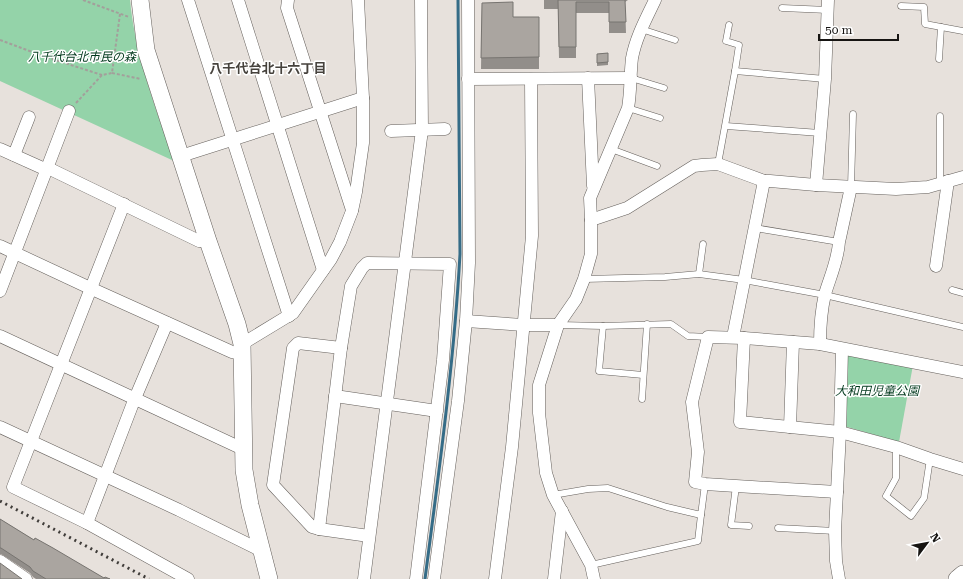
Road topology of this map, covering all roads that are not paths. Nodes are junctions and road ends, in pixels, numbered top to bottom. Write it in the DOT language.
graph roads {
  1 [pos="140,0"];
  2 [pos="188,0"];
  3 [pos="238,0"];
  4 [pos="288,0"];
  5 [pos="358,0"];
  6 [pos="421,0"];
  7 [pos="468,0"];
  8 [pos="655,0"];
  9 [pos="828,5"];
  10 [pos="902,6"];
  11 [pos="782,8"];
  12 [pos="729,25"];
  13 [pos="941,28"];
  14 [pos="641,29"];
  15 [pos="963,31"];
  16 [pos="675,40"];
  17 [pos="939,59"];
  18 [pos="735,71"];
  19 [pos="588,78"];
  20 [pos="631,78"];
  21 [pos="468,79"];
  22 [pos="530,79"];
  23 [pos="825,79"];
  24 [pos="664,88"];
  25 [pos="363,98"];
  26 [pos="628,108"];
  27 [pos="69,111"];
  28 [pos="321,112"];
  29 [pos="853,114"];
  30 [pos="940,116"];
  31 [pos="29,117"];
  32 [pos="660,118"];
  33 [pos="277,126"];
  34 [pos="726,126"];
  35 [pos="444,129"];
  36 [pos="422,130"];
  37 [pos="391,131"];
  38 [pos="820,133"];
  39 [pos="233,140"];
  40 [pos="0,148"];
  41 [pos="611,149"];
  42 [pos="14,155"];
  43 [pos="181,156"];
  44 [pos="718,164"];
  45 [pos="657,166"];
  46 [pos="47,169"];
  47 [pos="963,177"];
  48 [pos="764,181"];
  49 [pos="944,182"];
  50 [pos="816,185"];
  51 [pos="851,187"];
  52 [pos="593,190"];
  53 [pos="124,204"];
  54 [pos="352,211"];
  55 [pos="591,220"];
  56 [pos="755,228"];
  57 [pos="208,241"];
  58 [pos="839,242"];
  59 [pos="702,244"];
  60 [pos="0,246"];
  61 [pos="15,253"];
  62 [pos="405,263"];
  63 [pos="936,266"];
  64 [pos="324,270"];
  65 [pos="699,274"];
  66 [pos="584,279"];
  67 [pos="744,280"];
  68 [pos="90,288"];
  69 [pos="952,290"];
  70 [pos="0,291"];
  71 [pos="963,293"];
  72 [pos="825,295"];
  73 [pos="289,316"];
  74 [pos="466,321"];
  75 [pos="167,323"];
  76 [pos="647,324"];
  77 [pos="523,325"];
  78 [pos="558,325"];
  79 [pos="603,326"];
  80 [pos="963,327"];
  81 [pos="0,336"];
  82 [pos="708,337"];
  83 [pos="738,338"];
  84 [pos="793,342"];
  85 [pos="820,344"];
  86 [pos="341,348"];
  87 [pos="242,349"];
  88 [pos="842,349"];
  89 [pos="60,364"];
  90 [pos="963,372"];
  91 [pos="643,375"];
  92 [pos="335,396"];
  93 [pos="135,399"];
  94 [pos="642,399"];
  95 [pos="387,404"];
  96 [pos="437,411"];
  97 [pos="0,427"];
  98 [pos="790,427"];
  99 [pos="840,432"];
  100 [pos="31,442"];
  101 [pos="896,447"];
  102 [pos="243,449"];
  103 [pos="930,459"];
  104 [pos="963,469"];
  105 [pos="105,476"];
  106 [pos="705,484"];
  107 [pos="736,486"];
  108 [pos="837,492"];
  109 [pos="553,495"];
  110 [pos="562,512"];
  111 [pos="701,515"];
  112 [pos="87,523"];
  113 [pos="750,526"];
  114 [pos="778,528"];
  115 [pos="319,529"];
  116 [pos="835,531"];
  117 [pos="369,536"];
  118 [pos="262,551"];
  119 [pos="0,561"];
  120 [pos="591,565"];
  121 [pos="963,574"];
  122 [pos="26,579"];
  123 [pos="188,579"];
  124 [pos="269,579"];
  125 [pos="364,579"];
  126 [pos="416,579"];
  127 [pos="434,579"];
  128 [pos="495,579"];
  129 [pos="554,579"];
  130 [pos="594,579"];
  131 [pos="839,579"];
  132 [pos="957,579"];
  1 -- 43 [label="street"];
  2 -- 39 [label="street"];
  3 -- 33 [label="street"];
  4 -- 28 [label="street"];
  5 -- 25 [label="street"];
  6 -- 36 [label="street"];
  7 -- 21 [label="street"];
  8 -- 14 [label="street"];
  9 -- 11 [label="lane"];
  9 -- 23 [label="street"];
  10 -- 13 [label="lane"];
  12 -- 18 [label="lane"];
  13 -- 15 [label="lane"];
  13 -- 17 [label="lane"];
  14 -- 16 [label="lane"];
  14 -- 20 [label="street"];
  18 -- 23 [label="lane"];
  18 -- 34 [label="lane"];
  19 -- 20 [label="street"];
  19 -- 22 [label="street"];
  19 -- 52 [label="street"];
  20 -- 24 [label="lane"];
  20 -- 26 [label="street"];
  21 -- 22 [label="street"];
  21 -- 74 [label="street"];
  22 -- 77 [label="street"];
  23 -- 38 [label="street"];
  25 -- 28 [label="street"];
  25 -- 54 [label="street"];
  26 -- 32 [label="lane"];
  26 -- 41 [label="street"];
  27 -- 46 [label="street"];
  28 -- 33 [label="street"];
  28 -- 54 [label="street"];
  29 -- 51 [label="lane"];
  30 -- 49 [label="lane"];
  31 -- 42 [label="street"];
  33 -- 39 [label="street"];
  33 -- 64 [label="street"];
  34 -- 38 [label="lane"];
  34 -- 44 [label="lane"];
  35 -- 36 [label="street"];
  36 -- 37 [label="street"];
  36 -- 62 [label="street"];
  38 -- 50 [label="street"];
  39 -- 43 [label="street"];
  39 -- 73 [label="street"];
  40 -- 42 [label="street"];
  41 -- 45 [label="lane"];
  41 -- 52 [label="street"];
  42 -- 46 [label="street"];
  43 -- 57 [label="street"];
  44 -- 48 [label="street"];
  44 -- 55 [label="street"];
  46 -- 53 [label="street"];
  46 -- 61 [label="street"];
  47 -- 49 [label="street"];
  48 -- 50 [label="street"];
  48 -- 56 [label="street"];
  49 -- 51 [label="street"];
  49 -- 63 [label="street"];
  50 -- 51 [label="street"];
  51 -- 58 [label="street"];
  52 -- 55 [label="street"];
  53 -- 57 [label="street"];
  53 -- 68 [label="street"];
  54 -- 64 [label="street"];
  55 -- 66 [label="street"];
  56 -- 58 [label="lane"];
  56 -- 67 [label="street"];
  57 -- 87 [label="street"];
  58 -- 72 [label="street"];
  59 -- 65 [label="lane"];
  60 -- 61 [label="street"];
  61 -- 68 [label="street"];
  61 -- 70 [label="street"];
  62 -- 86 [label="street"];
  62 -- 95 [label="street"];
  62 -- 96 [label="street"];
  64 -- 73 [label="street"];
  65 -- 66 [label="lane"];
  65 -- 67 [label="lane"];
  66 -- 78 [label="street"];
  67 -- 72 [label="lane"];
  67 -- 83 [label="street"];
  68 -- 75 [label="street"];
  68 -- 89 [label="street"];
  69 -- 71 [label="lane"];
  72 -- 80 [label="lane"];
  72 -- 85 [label="street"];
  73 -- 87 [label="street"];
  74 -- 77 [label="street"];
  74 -- 127 [label="street"];
  75 -- 87 [label="street"];
  75 -- 93 [label="street"];
  76 -- 79 [label="lane"];
  76 -- 82 [label="lane"];
  76 -- 91 [label="lane"];
  77 -- 78 [label="street"];
  77 -- 128 [label="street"];
  78 -- 79 [label="lane"];
  78 -- 109 [label="street"];
  79 -- 91 [label="lane"];
  81 -- 89 [label="street"];
  82 -- 83 [label="street"];
  82 -- 106 [label="street"];
  83 -- 84 [label="street"];
  83 -- 98 [label="street"];
  84 -- 85 [label="street"];
  84 -- 98 [label="street"];
  85 -- 88 [label="street"];
  86 -- 92 [label="street"];
  86 -- 115 [label="street"];
  87 -- 102 [label="street"];
  88 -- 90 [label="street"];
  88 -- 99 [label="street"];
  89 -- 93 [label="street"];
  89 -- 100 [label="street"];
  91 -- 94 [label="lane"];
  92 -- 95 [label="street"];
  92 -- 115 [label="street"];
  93 -- 102 [label="street"];
  93 -- 105 [label="street"];
  95 -- 96 [label="street"];
  95 -- 117 [label="street"];
  96 -- 126 [label="street"];
  97 -- 100 [label="street"];
  98 -- 99 [label="street"];
  99 -- 101 [label="street"];
  99 -- 108 [label="street"];
  100 -- 105 [label="street"];
  100 -- 112 [label="street"];
  101 -- 103 [label="street"];
  101 -- 103 [label="lane"];
  102 -- 118 [label="street"];
  103 -- 104 [label="street"];
  105 -- 112 [label="street"];
  105 -- 118 [label="street"];
  106 -- 107 [label="street"];
  106 -- 111 [label="lane"];
  107 -- 108 [label="street"];
  107 -- 113 [label="lane"];
  108 -- 116 [label="street"];
  109 -- 110 [label="street"];
  109 -- 111 [label="lane"];
  110 -- 120 [label="street"];
  110 -- 129 [label="street"];
  111 -- 120 [label="lane"];
  112 -- 123 [label="street"];
  114 -- 116 [label="lane"];
  115 -- 117 [label="street"];
  116 -- 131 [label="street"];
  117 -- 125 [label="street"];
  118 -- 124 [label="street"];
  119 -- 122 [label="street"];
  120 -- 130 [label="street"];
  121 -- 132 [label="street"];
}
